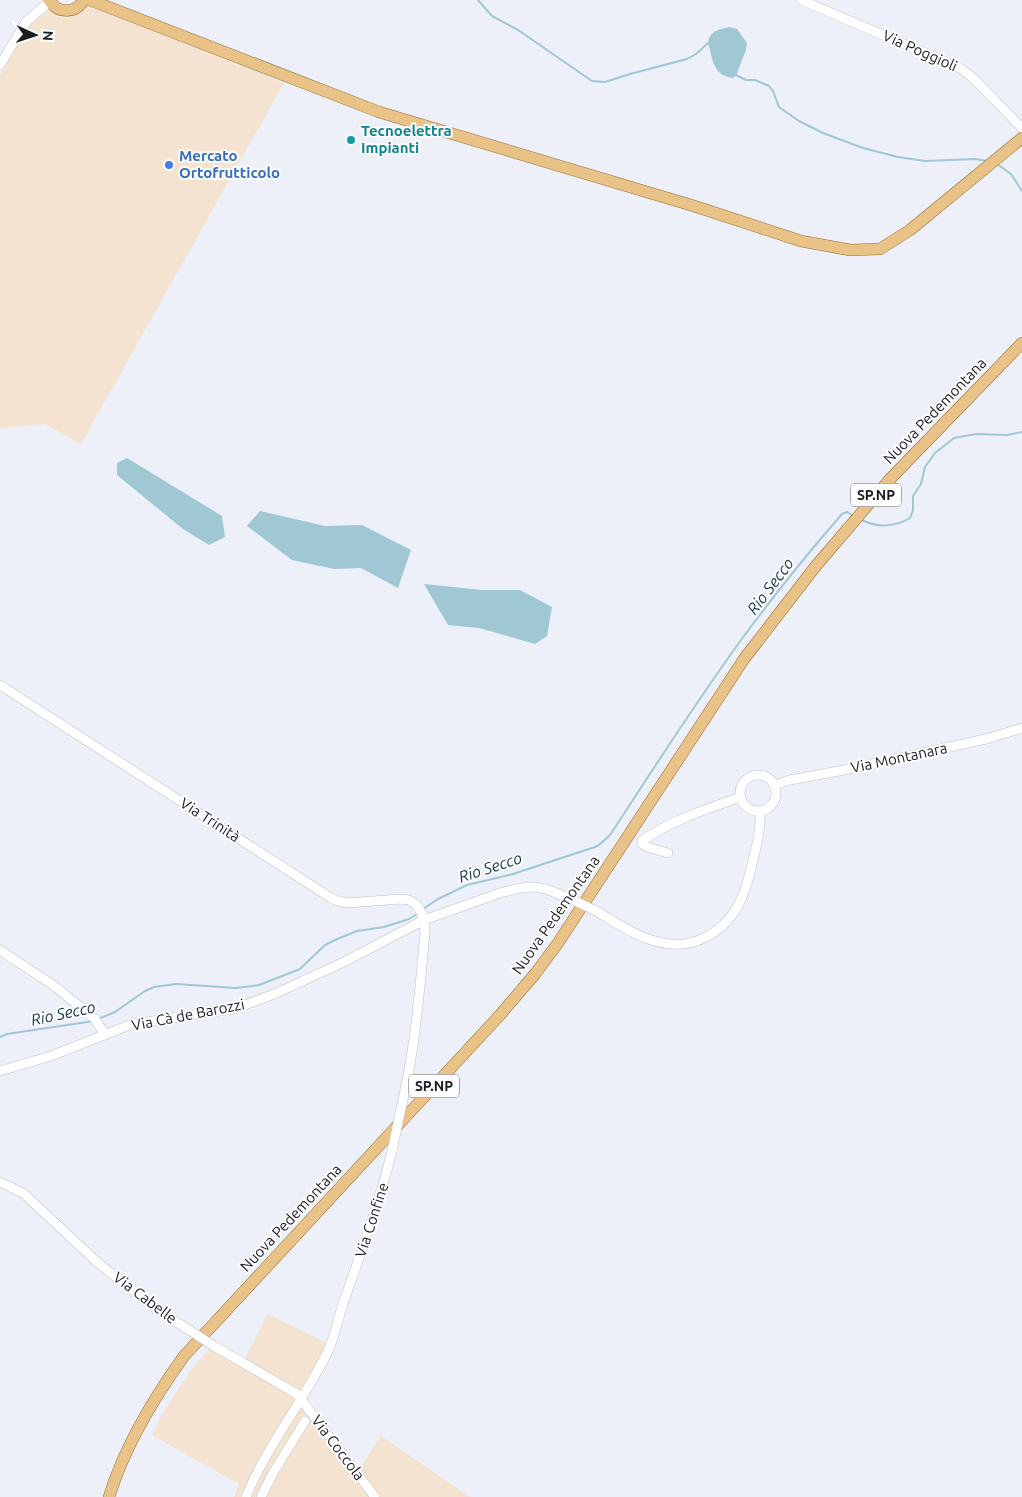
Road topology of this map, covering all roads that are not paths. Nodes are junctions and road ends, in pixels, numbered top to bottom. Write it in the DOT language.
graph roads {
  1 [pos="84,0"];
  2 [pos="90,0"];
  3 [pos="801,0"];
  4 [pos="50,1"];
  5 [pos="0,65"];
  6 [pos="1022,128"];
  7 [pos="1022,138"];
  8 [pos="1022,343"];
  9 [pos="0,685"];
  10 [pos="1022,728"];
  11 [pos="774,785"];
  12 [pos="741,797"];
  13 [pos="760,811"];
  14 [pos="668,853"];
  15 [pos="424,919"];
  16 [pos="0,950"];
  17 [pos="104,1035"];
  18 [pos="0,1071"];
  19 [pos="0,1182"];
  20 [pos="302,1400"];
  21 [pos="305,1421"];
  22 [pos="261,1467"];
  23 [pos="273,1473"];
  24 [pos="110,1497"];
  25 [pos="246,1497"];
  26 [pos="262,1497"];
  27 [pos="375,1497"];
  1 -- 4 [label="main road"];
  2 -- 7 [label="main road"];
  3 -- 6 [label="street, Via Poggioli"];
  4 -- 5 [label="street"];
  8 -- 24 [label="main road, Nuova Pedemontana / SP.NP"];
  9 -- 15 [label="street, Via Trinità"];
  10 -- 11 [label="street, Via Montanara"];
  11 -- 12 [label="street"];
  11 -- 13 [label="street"];
  12 -- 13 [label="street"];
  12 -- 14 [label="street"];
  13 -- 15 [label="street, bridge"];
  15 -- 17 [label="street, Via Cà de Barozzi"];
  15 -- 20 [label="street, Via Confine, bridge"];
  16 -- 17 [label="street"];
  17 -- 18 [label="street, Via Cà de Barozzi"];
  19 -- 20 [label="street, Via Cabelle, bridge"];
  20 -- 22 [label="street, Via Confine"];
  20 -- 27 [label="street, Via Coccola"];
  21 -- 23 [label="street"];
  22 -- 23 [label="street"];
  22 -- 25 [label="street, Via Confine"];
  23 -- 26 [label="street"];
}
